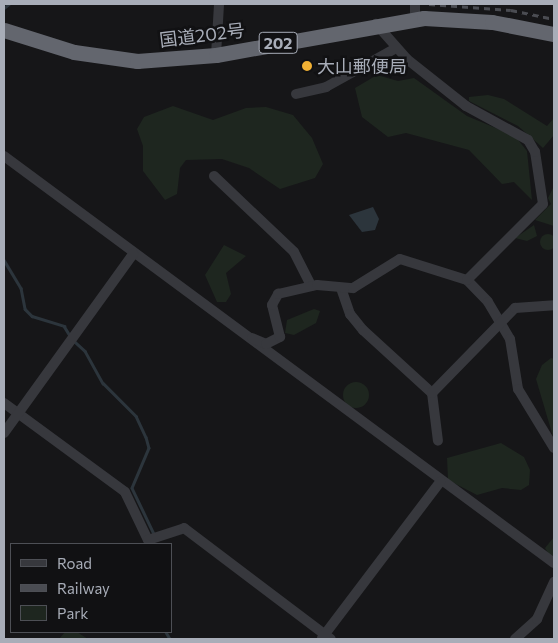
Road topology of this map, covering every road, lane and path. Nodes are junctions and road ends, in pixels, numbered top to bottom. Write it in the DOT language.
graph roads {
  1 [pos="219,4"];
  2 [pos="415,4"];
  3 [pos="415,19"];
  4 [pos="376,24"];
  5 [pos="4,30"];
  6 [pos="554,34"];
  7 [pos="396,48"];
  8 [pos="216,55"];
  9 [pos="296,94"];
  10 [pos="4,156"];
  11 [pos="214,176"];
  12 [pos="133,254"];
  13 [pos="468,280"];
  14 [pos="312,286"];
  15 [pos="341,288"];
  16 [pos="554,304"];
  17 [pos="502,324"];
  18 [pos="235,330"];
  19 [pos="432,393"];
  20 [pos="4,403"];
  21 [pos="18,414"];
  22 [pos="4,433"];
  23 [pos="438,441"];
  24 [pos="554,448"];
  25 [pos="440,482"];
  26 [pos="554,563"];
  27 [pos="554,582"];
  28 [pos="326,638"];
  29 [pos="515,639"];
  1 -- 8 [label="street"];
  2 -- 3 [label="street"];
  3 -- 4 [label="highway, 国道202号 / 202"];
  3 -- 6 [label="highway, 国道202号 / 202"];
  4 -- 7 [label="street"];
  4 -- 8 [label="highway, 国道202号 / 202"];
  5 -- 8 [label="highway, 国道202号 / 202"];
  7 -- 9 [label="street"];
  7 -- 13 [label="street"];
  10 -- 12 [label="street"];
  11 -- 14 [label="street"];
  12 -- 18 [label="street"];
  12 -- 21 [label="street"];
  13 -- 15 [label="street"];
  13 -- 17 [label="street"];
  14 -- 15 [label="street"];
  14 -- 18 [label="street"];
  15 -- 19 [label="street"];
  16 -- 17 [label="street"];
  17 -- 19 [label="street"];
  17 -- 24 [label="street"];
  18 -- 25 [label="street"];
  19 -- 23 [label="street"];
  20 -- 21 [label="street"];
  21 -- 22 [label="street"];
  21 -- 28 [label="street"];
  25 -- 26 [label="street"];
  25 -- 28 [label="street"];
  27 -- 29 [label="street"];
}
